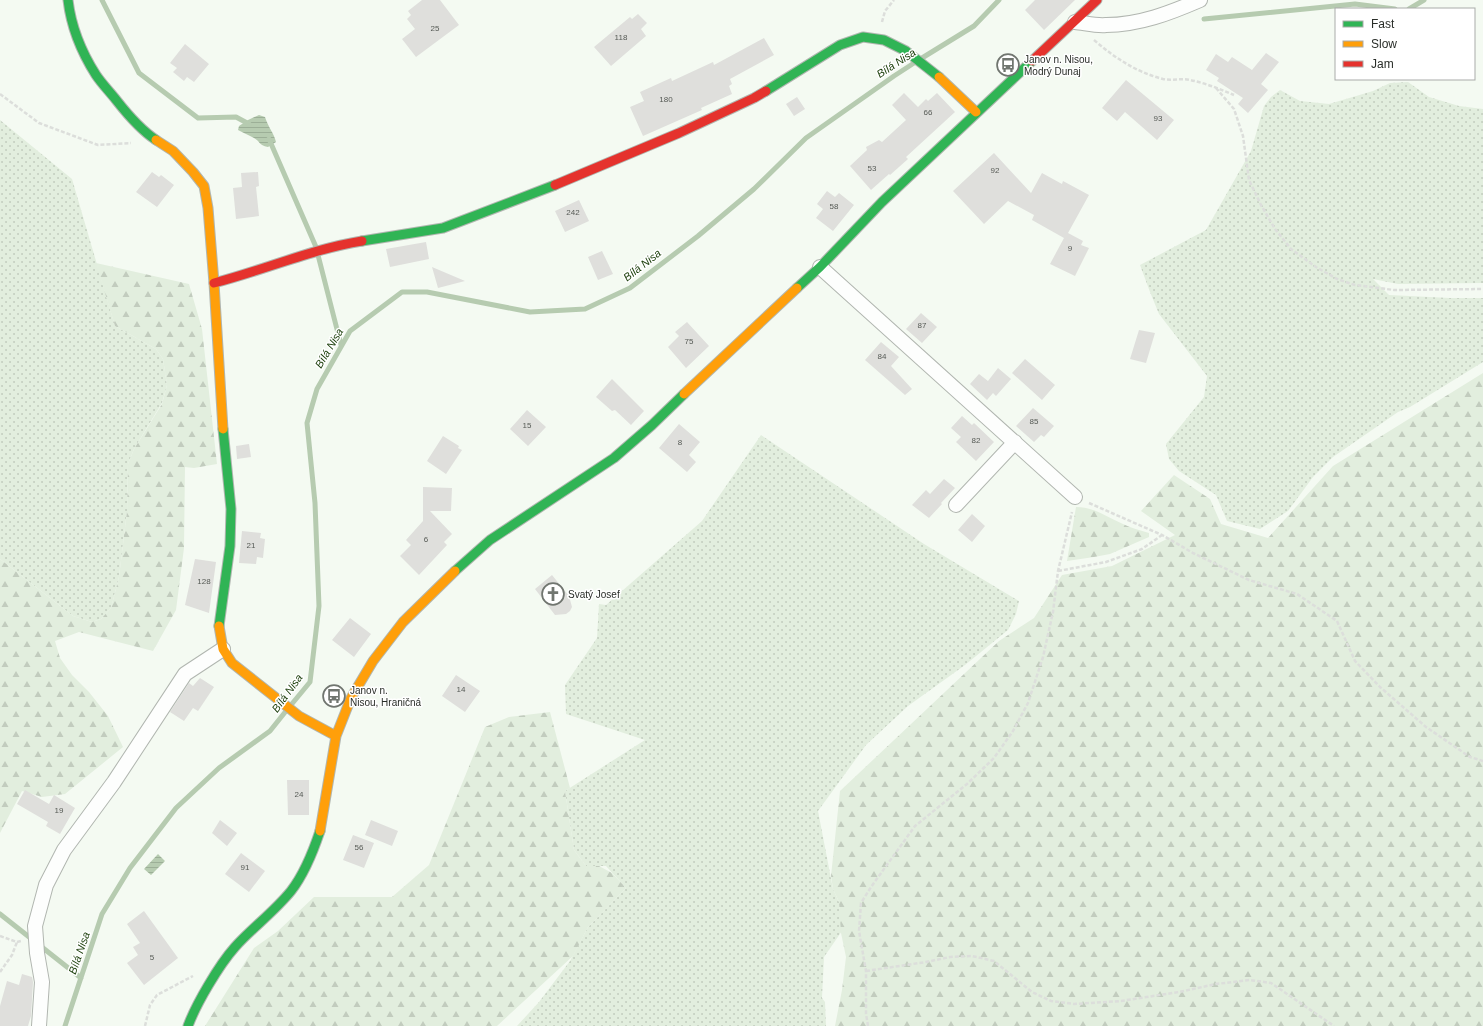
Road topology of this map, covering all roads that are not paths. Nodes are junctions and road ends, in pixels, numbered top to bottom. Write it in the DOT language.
graph roads {
  1 [pos="68,0"];
  2 [pos="1097,0"];
  3 [pos="1200,0"];
  4 [pos="1075,22"];
  5 [pos="976,112"];
  6 [pos="820,267"];
  7 [pos="214,283"];
  8 [pos="1015,442"];
  9 [pos="1075,497"];
  10 [pos="956,505"];
  11 [pos="223,649"];
  12 [pos="336,736"];
  13 [pos="39,1026"];
  14 [pos="188,1026"];
  1 -- 7 [label="street"];
  2 -- 4 [label="street"];
  3 -- 4 [label="street"];
  4 -- 5 [label="street"];
  5 -- 6 [label="street"];
  5 -- 7 [label="street"];
  6 -- 8 [label="street"];
  6 -- 12 [label="street"];
  7 -- 11 [label="street"];
  8 -- 9 [label="street"];
  8 -- 10 [label="street"];
  11 -- 12 [label="street"];
  11 -- 13 [label="street"];
  12 -- 14 [label="street"];
}
